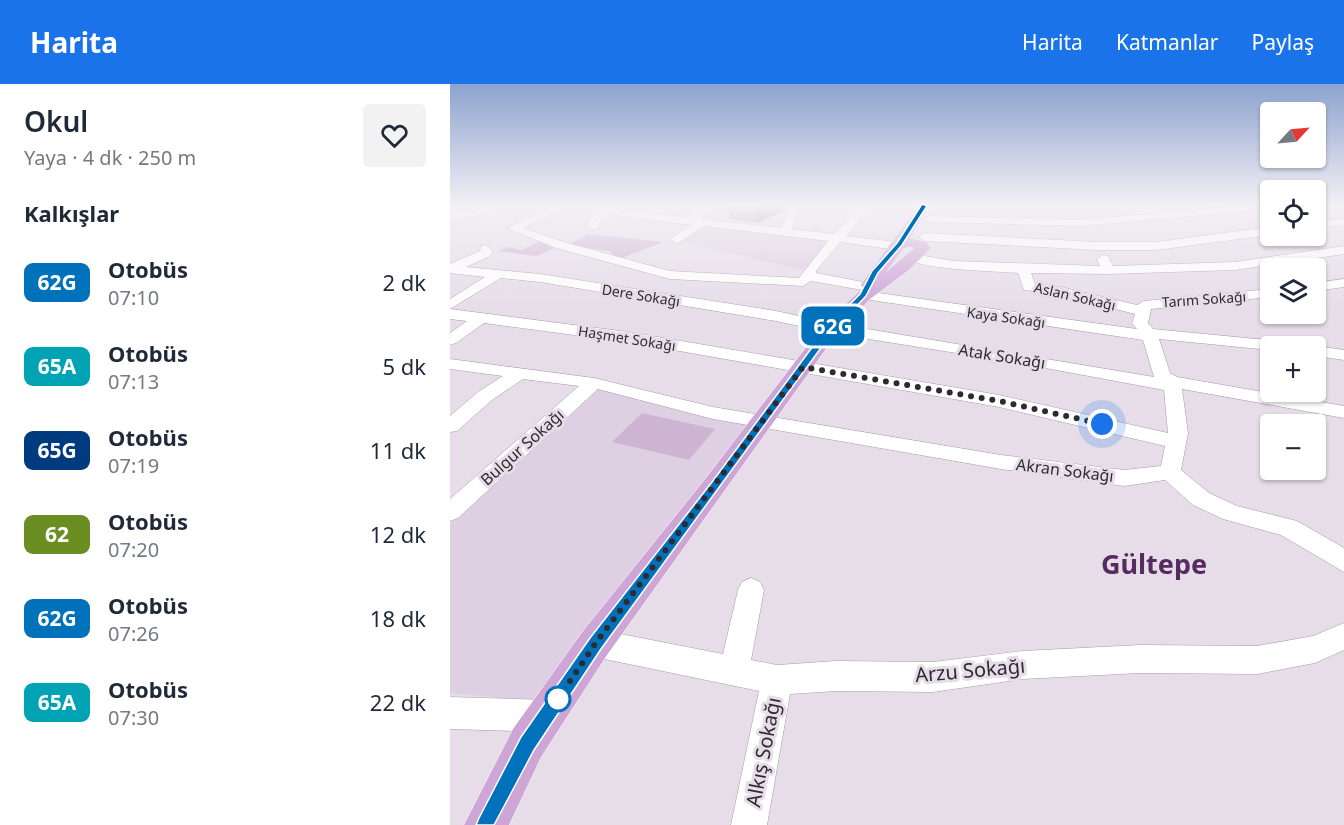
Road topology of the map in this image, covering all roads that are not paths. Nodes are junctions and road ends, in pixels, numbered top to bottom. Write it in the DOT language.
graph roads {
  1 [pos="548,241"];
  2 [pos="835,241"];
  3 [pos="850,241"];
  4 [pos="902,241"];
  5 [pos="921,241"];
  6 [pos="1094,241"];
  7 [pos="1197,241"];
  8 [pos="1097,246"];
  9 [pos="485,249"];
  10 [pos="894,249"];
  11 [pos="1344,250"];
  12 [pos="918,251"];
  13 [pos="604,256"];
  14 [pos="450,269"];
  15 [pos="1023,269"];
  16 [pos="1108,270"];
  17 [pos="500,273"];
  18 [pos="808,276"];
  19 [pos="558,281"];
  20 [pos="1344,283"];
  21 [pos="1326,286"];
  22 [pos="866,291"];
  23 [pos="1260,294"];
  24 [pos="450,305"];
  25 [pos="1142,311"];
  26 [pos="450,314"];
  27 [pos="483,317"];
  28 [pos="831,328"];
  29 [pos="1149,335"];
  30 [pos="450,340"];
  31 [pos="1260,344"];
  32 [pos="1326,352"];
  33 [pos="1344,355"];
  34 [pos="450,364"];
  35 [pos="803,367"];
  36 [pos="522,372"];
  37 [pos="594,383"];
  38 [pos="1172,384"];
  39 [pos="1344,412"];
  40 [pos="764,420"];
  41 [pos="450,426"];
  42 [pos="1176,442"];
  43 [pos="1170,472"];
  44 [pos="450,512"];
  45 [pos="1344,561"];
  46 [pos="751,590"];
  47 [pos="1344,636"];
  48 [pos="595,644"];
  49 [pos="734,671"];
  50 [pos="777,680"];
  51 [pos="450,713"];
  52 [pos="547,716"];
  53 [pos="486,825"];
  54 [pos="749,825"];
  1 -- 13 [label="street, Kaya Sokağı"];
  2 -- 18 [label="street"];
  3 -- 10 [label="street"];
  4 -- 10 [label="main road"];
  5 -- 12 [label="main road"];
  6 -- 8 [label="street"];
  7 -- 8 [label="street"];
  8 -- 12 [label="street"];
  8 -- 16 [label="street"];
  9 -- 14 [label="street"];
  10 -- 12 [label="main road"];
  10 -- 22 [label="main road"];
  11 -- 16 [label="street"];
  12 -- 15 [label="street, Aslan Sokağı"];
  12 -- 22 [label="main road"];
  13 -- 18 [label="street, Kaya Sokağı"];
  13 -- 19 [label="street"];
  14 -- 17 [label="street, Dere Sokağı"];
  15 -- 16 [label="street"];
  15 -- 25 [label="street, Aslan Sokağı"];
  17 -- 19 [label="street, Dere Sokağı"];
  17 -- 24 [label="street"];
  18 -- 22 [label="street, Kaya Sokağı"];
  19 -- 28 [label="street, Dere Sokağı"];
  20 -- 21 [label="street"];
  22 -- 28 [label="main road"];
  22 -- 29 [label="street, Kaya Sokağı"];
  23 -- 25 [label="street, Tarım Sokağı"];
  25 -- 29 [label="street, Tarım Sokağı"];
  26 -- 27 [label="street, Haşmet Sokağı"];
  27 -- 30 [label="street"];
  27 -- 35 [label="street, Haşmet Sokağı"];
  28 -- 35 [label="main road"];
  28 -- 38 [label="street, Atak Sokağı"];
  29 -- 31 [label="street, Kaya Sokağı"];
  29 -- 38 [label="street, Tarım Sokağı"];
  32 -- 33 [label="street"];
  34 -- 36 [label="street, Akran Sokağı"];
  35 -- 40 [label="main road"];
  35 -- 42 [label="street, Haşmet Sokağı"];
  36 -- 37 [label="street, Akran Sokağı"];
  36 -- 41 [label="street"];
  37 -- 40 [label="street, Akran Sokağı"];
  37 -- 44 [label="street, Bulgur Sokağı"];
  38 -- 39 [label="street, Atak Sokağı"];
  38 -- 42 [label="street, Tarım Sokağı"];
  40 -- 43 [label="street, Akran Sokağı"];
  40 -- 48 [label="main road"];
  42 -- 43 [label="street, Tarım Sokağı"];
  43 -- 45 [label="street"];
  46 -- 49 [label="street"];
  47 -- 50 [label="street, Arzu Sokağı"];
  48 -- 49 [label="street, Arzu Sokağı"];
  48 -- 52 [label="main road"];
  49 -- 50 [label="street, Arzu Sokağı"];
  50 -- 54 [label="street, Alkış Sokağı"];
  51 -- 52 [label="street"];
  52 -- 53 [label="main road"];
}
